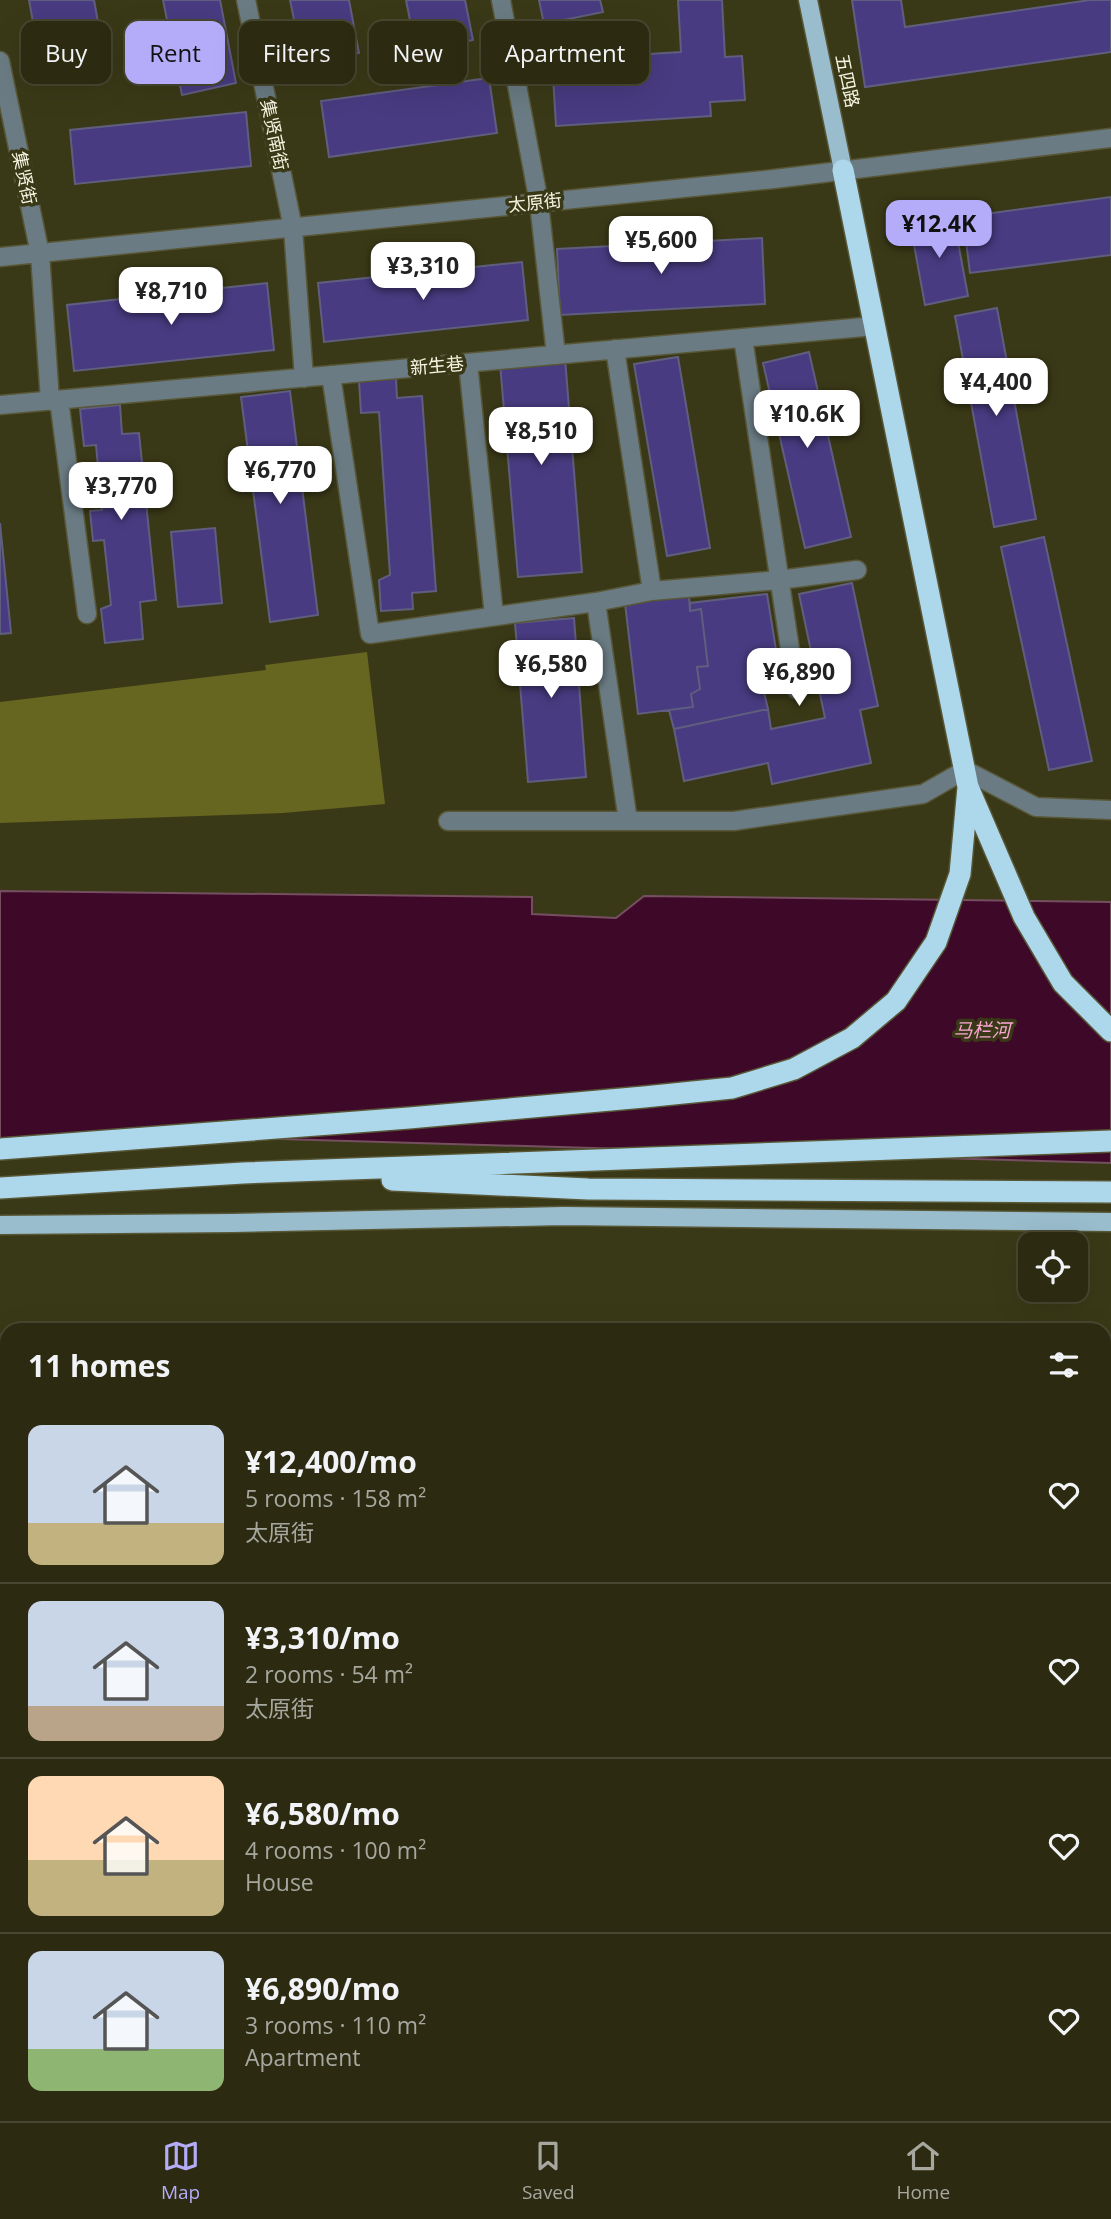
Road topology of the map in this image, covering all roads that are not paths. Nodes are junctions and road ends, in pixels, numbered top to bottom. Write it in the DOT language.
graph roads {
  1 [pos="246,0"];
  2 [pos="501,0"];
  3 [pos="808,0"];
  4 [pos="0,61"];
  5 [pos="1111,138"];
  6 [pos="843,170"];
  7 [pos="540,203"];
  8 [pos="293,228"];
  9 [pos="40,254"];
  10 [pos="0,257"];
  11 [pos="875,327"];
  12 [pos="743,338"];
  13 [pos="615,349"];
  14 [pos="555,355"];
  15 [pos="468,363"];
  16 [pos="331,375"];
  17 [pos="303,378"];
  18 [pos="55,400"];
  19 [pos="0,405"];
  20 [pos="857,569"];
  21 [pos="779,580"];
  22 [pos="652,591"];
  23 [pos="596,602"];
  24 [pos="87,614"];
  25 [pos="494,616"];
  26 [pos="796,689"];
  27 [pos="966,778"];
  28 [pos="1111,810"];
  29 [pos="448,821"];
  30 [pos="628,821"];
  31 [pos="1111,1031"];
  32 [pos="1111,1142"];
  33 [pos="0,1149"];
  34 [pos="243,1173"];
  35 [pos="0,1188"];
  36 [pos="1111,1192"];
  37 [pos="1111,1222"];
  38 [pos="0,1225"];
  1 -- 8 [label="street, 集贤南街"];
  2 -- 7 [label="street"];
  3 -- 6 [label="main road, 五四路"];
  4 -- 9 [label="street, 集贤街"];
  5 -- 6 [label="street, 太原街"];
  6 -- 7 [label="street, 太原街"];
  6 -- 11 [label="highway"];
  7 -- 8 [label="street, 太原街"];
  7 -- 14 [label="street"];
  8 -- 9 [label="street, 太原街"];
  8 -- 17 [label="street, 集贤南街"];
  9 -- 10 [label="street, 太原街"];
  9 -- 18 [label="street, 集贤街"];
  11 -- 12 [label="street, 新生巷"];
  11 -- 27 [label="highway"];
  12 -- 13 [label="street, 新生巷"];
  12 -- 21 [label="street"];
  13 -- 14 [label="street, 新生巷"];
  13 -- 22 [label="street"];
  14 -- 15 [label="street, 新生巷"];
  15 -- 16 [label="street, 新生巷"];
  15 -- 25 [label="street"];
  16 -- 17 [label="street, 新生巷"];
  16 -- 25 [label="street"];
  17 -- 18 [label="street, 新生巷"];
  18 -- 19 [label="street, 新生巷"];
  18 -- 24 [label="street, 集贤街"];
  20 -- 21 [label="street"];
  21 -- 22 [label="street"];
  21 -- 26 [label="street"];
  22 -- 23 [label="street"];
  23 -- 25 [label="street"];
  23 -- 30 [label="street"];
  27 -- 28 [label="street"];
  27 -- 30 [label="street"];
  27 -- 31 [label="highway"];
  27 -- 33 [label="highway"];
  29 -- 30 [label="street"];
  32 -- 34 [label="highway"];
  34 -- 35 [label="highway"];
  34 -- 36 [label="highway"];
  37 -- 38 [label="main road"];
}
